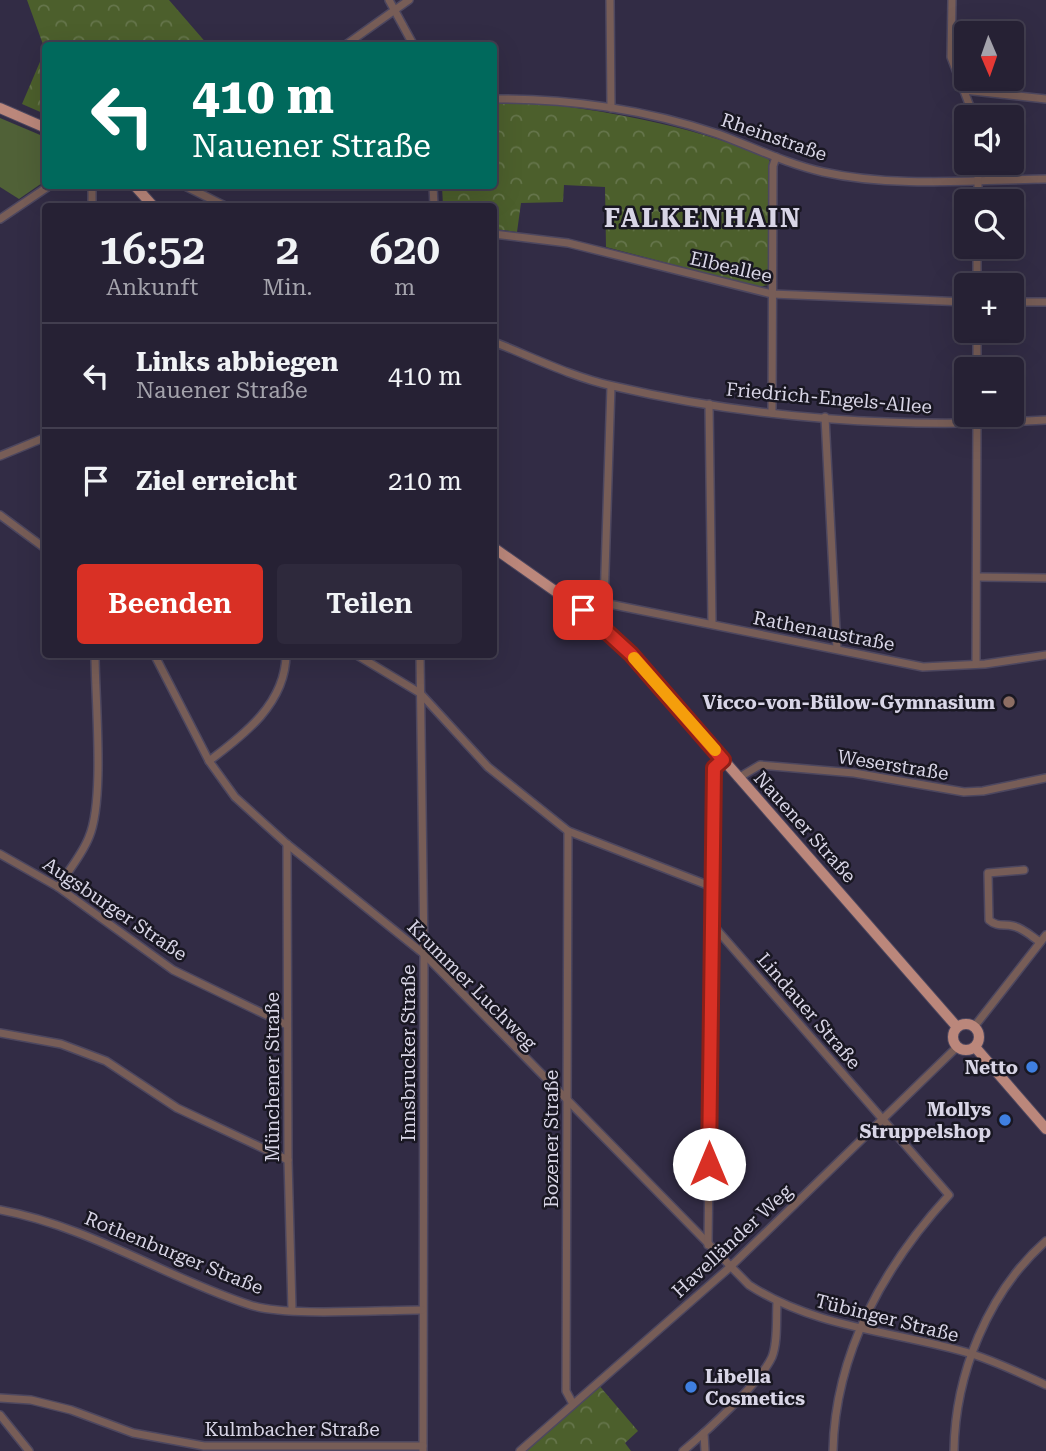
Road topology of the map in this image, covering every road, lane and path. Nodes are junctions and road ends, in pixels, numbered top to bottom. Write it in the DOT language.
graph roads {
  1 [pos="389,0"];
  2 [pos="409,0"];
  3 [pos="610,0"];
  4 [pos="952,0"];
  5 [pos="394,10"];
  6 [pos="350,42"];
  7 [pos="412,42"];
  8 [pos="954,72"];
  9 [pos="973,91"];
  10 [pos="497,99"];
  11 [pos="1046,99"];
  12 [pos="0,108"];
  13 [pos="611,108"];
  14 [pos="42,126"];
  15 [pos="776,157"];
  16 [pos="978,175"];
  17 [pos="978,180"];
  18 [pos="1046,180"];
  19 [pos="45,189"];
  20 [pos="138,189"];
  21 [pos="190,189"];
  22 [pos="978,189"];
  23 [pos="150,203"];
  24 [pos="219,203"];
  25 [pos="0,219"];
  26 [pos="497,234"];
  27 [pos="772,294"];
  28 [pos="954,302"];
  29 [pos="1024,302"];
  30 [pos="1046,302"];
  31 [pos="497,343"];
  32 [pos="611,386"];
  33 [pos="709,404"];
  34 [pos="772,413"];
  35 [pos="825,416"];
  36 [pos="1046,420"];
  37 [pos="1024,421"];
  38 [pos="954,423"];
  39 [pos="977,427"];
  40 [pos="42,439"];
  41 [pos="0,456"];
  42 [pos="0,515"];
  43 [pos="42,546"];
  44 [pos="497,550"];
  45 [pos="977,578"];
  46 [pos="1046,578"];
  47 [pos="712,624"];
  48 [pos="837,649"];
  49 [pos="1046,655"];
  50 [pos="95,658"];
  51 [pos="155,658"];
  52 [pos="286,658"];
  53 [pos="362,658"];
  54 [pos="420,658"];
  55 [pos="976,664"];
  56 [pos="421,693"];
  57 [pos="723,760"];
  58 [pos="209,761"];
  59 [pos="738,778"];
  60 [pos="1046,778"];
  61 [pos="568,831"];
  62 [pos="287,844"];
  63 [pos="0,854"];
  64 [pos="1024,870"];
  65 [pos="710,886"];
  66 [pos="58,887"];
  67 [pos="711,923"];
  68 [pos="1046,935"];
  69 [pos="1040,942"];
  70 [pos="424,954"];
  71 [pos="288,1025"];
  72 [pos="957,1027"];
  73 [pos="974,1027"];
  74 [pos="0,1034"];
  75 [pos="957,1047"];
  76 [pos="975,1047"];
  77 [pos="567,1102"];
  78 [pos="883,1121"];
  79 [pos="1046,1129"];
  80 [pos="288,1160"];
  81 [pos="0,1210"];
  82 [pos="1046,1241"];
  83 [pos="708,1245"];
  84 [pos="729,1268"];
  85 [pos="777,1303"];
  86 [pos="292,1310"];
  87 [pos="422,1310"];
  88 [pos="859,1330"];
  89 [pos="971,1354"];
  90 [pos="1046,1385"];
  91 [pos="0,1398"];
  92 [pos="573,1404"];
  93 [pos="0,1415"];
  94 [pos="704,1433"];
  95 [pos="423,1448"];
  96 [pos="29,1451"];
  97 [pos="520,1451"];
  98 [pos="683,1451"];
  99 [pos="705,1451"];
  100 [pos="833,1451"];
  101 [pos="954,1451"];
  1 -- 5 [label="street"];
  2 -- 5 [label="street"];
  3 -- 13 [label="street"];
  4 -- 8 [label="street"];
  5 -- 6 [label="street"];
  5 -- 7 [label="street"];
  9 -- 11 [label="street"];
  10 -- 13 [label="street, Rheinstraße"];
  12 -- 14 [label="main road"];
  13 -- 15 [label="street, Rheinstraße"];
  15 -- 17 [label="street, Rheinstraße"];
  15 -- 27 [label="street"];
  16 -- 17 [label="street"];
  17 -- 18 [label="street, Rheinstraße"];
  17 -- 22 [label="street"];
  19 -- 25 [label="street"];
  20 -- 23 [label="main road"];
  21 -- 24 [label="street"];
  26 -- 27 [label="street, Elbeallee"];
  27 -- 28 [label="street, Elbeallee"];
  27 -- 34 [label="street"];
  29 -- 30 [label="street"];
  31 -- 32 [label="street, Friedrich-Engels-Allee"];
  32 -- 33 [label="street, Friedrich-Engels-Allee"];
  32 -- 47 [label="street, Rathenaustraße"];
  33 -- 34 [label="street, Friedrich-Engels-Allee"];
  33 -- 47 [label="street"];
  34 -- 35 [label="street, Friedrich-Engels-Allee"];
  35 -- 38 [label="street, Friedrich-Engels-Allee"];
  35 -- 48 [label="street"];
  36 -- 37 [label="street, Friedrich-Engels-Allee"];
  39 -- 45 [label="street"];
  40 -- 41 [label="street"];
  42 -- 43 [label="street"];
  44 -- 57 [label="main road, Nauener Straße"];
  45 -- 46 [label="street"];
  45 -- 55 [label="street"];
  47 -- 48 [label="street, Rathenaustraße"];
  48 -- 55 [label="street, Rathenaustraße"];
  49 -- 55 [label="street, Rathenaustraße"];
  50 -- 66 [label="street"];
  51 -- 58 [label="street, Krummer Luchweg"];
  52 -- 58 [label="street"];
  53 -- 56 [label="street"];
  54 -- 56 [label="street, Innsbrucker Straße"];
  56 -- 61 [label="street"];
  56 -- 70 [label="street, Innsbrucker Straße"];
  57 -- 59 [label="main road, Nauener Straße"];
  57 -- 65 [label="street"];
  58 -- 62 [label="street, Krummer Luchweg"];
  59 -- 60 [label="street, Weserstraße"];
  59 -- 72 [label="main road, Nauener Straße"];
  61 -- 65 [label="street"];
  61 -- 77 [label="street, Bozener Straße"];
  62 -- 70 [label="street, Krummer Luchweg"];
  62 -- 71 [label="street, Münchener Straße"];
  63 -- 66 [label="street, Augsburger Straße"];
  64 -- 69 [label="street"];
  65 -- 67 [label="street"];
  66 -- 71 [label="street, Augsburger Straße"];
  67 -- 78 [label="street, Lindauer Straße"];
  67 -- 83 [label="street"];
  68 -- 69 [label="street"];
  69 -- 73 [label="street"];
  70 -- 77 [label="street, Krummer Luchweg"];
  70 -- 87 [label="street, Innsbrucker Straße"];
  71 -- 80 [label="street, Münchener Straße"];
  72 -- 73 [label="main road"];
  72 -- 75 [label="main road"];
  73 -- 76 [label="main road"];
  74 -- 80 [label="street"];
  75 -- 76 [label="main road"];
  75 -- 78 [label="street, Havelländer Weg"];
  76 -- 79 [label="main road"];
  77 -- 83 [label="street, Krummer Luchweg"];
  77 -- 92 [label="street, Bozener Straße"];
  78 -- 84 [label="street, Havelländer Weg"];
  78 -- 88 [label="street, Lindauer Straße"];
  80 -- 86 [label="street, Münchener Straße"];
  81 -- 86 [label="street, Rothenburger Straße"];
  82 -- 89 [label="street"];
  83 -- 84 [label="street, Krummer Luchweg"];
  84 -- 85 [label="street, Tübinger Straße"];
  84 -- 92 [label="street, Havelländer Weg"];
  85 -- 88 [label="street, Tübinger Straße"];
  85 -- 94 [label="street"];
  86 -- 87 [label="street, Rothenburger Straße"];
  87 -- 95 [label="street, Innsbrucker Straße"];
  88 -- 89 [label="street, Tübinger Straße"];
  88 -- 100 [label="street"];
  89 -- 90 [label="street, Tübinger Straße"];
  89 -- 101 [label="street"];
  91 -- 95 [label="street, Kulmbacher Straße"];
  92 -- 97 [label="street, Havelländer Weg"];
  93 -- 96 [label="street"];
  94 -- 98 [label="street"];
  94 -- 99 [label="street"];
}
